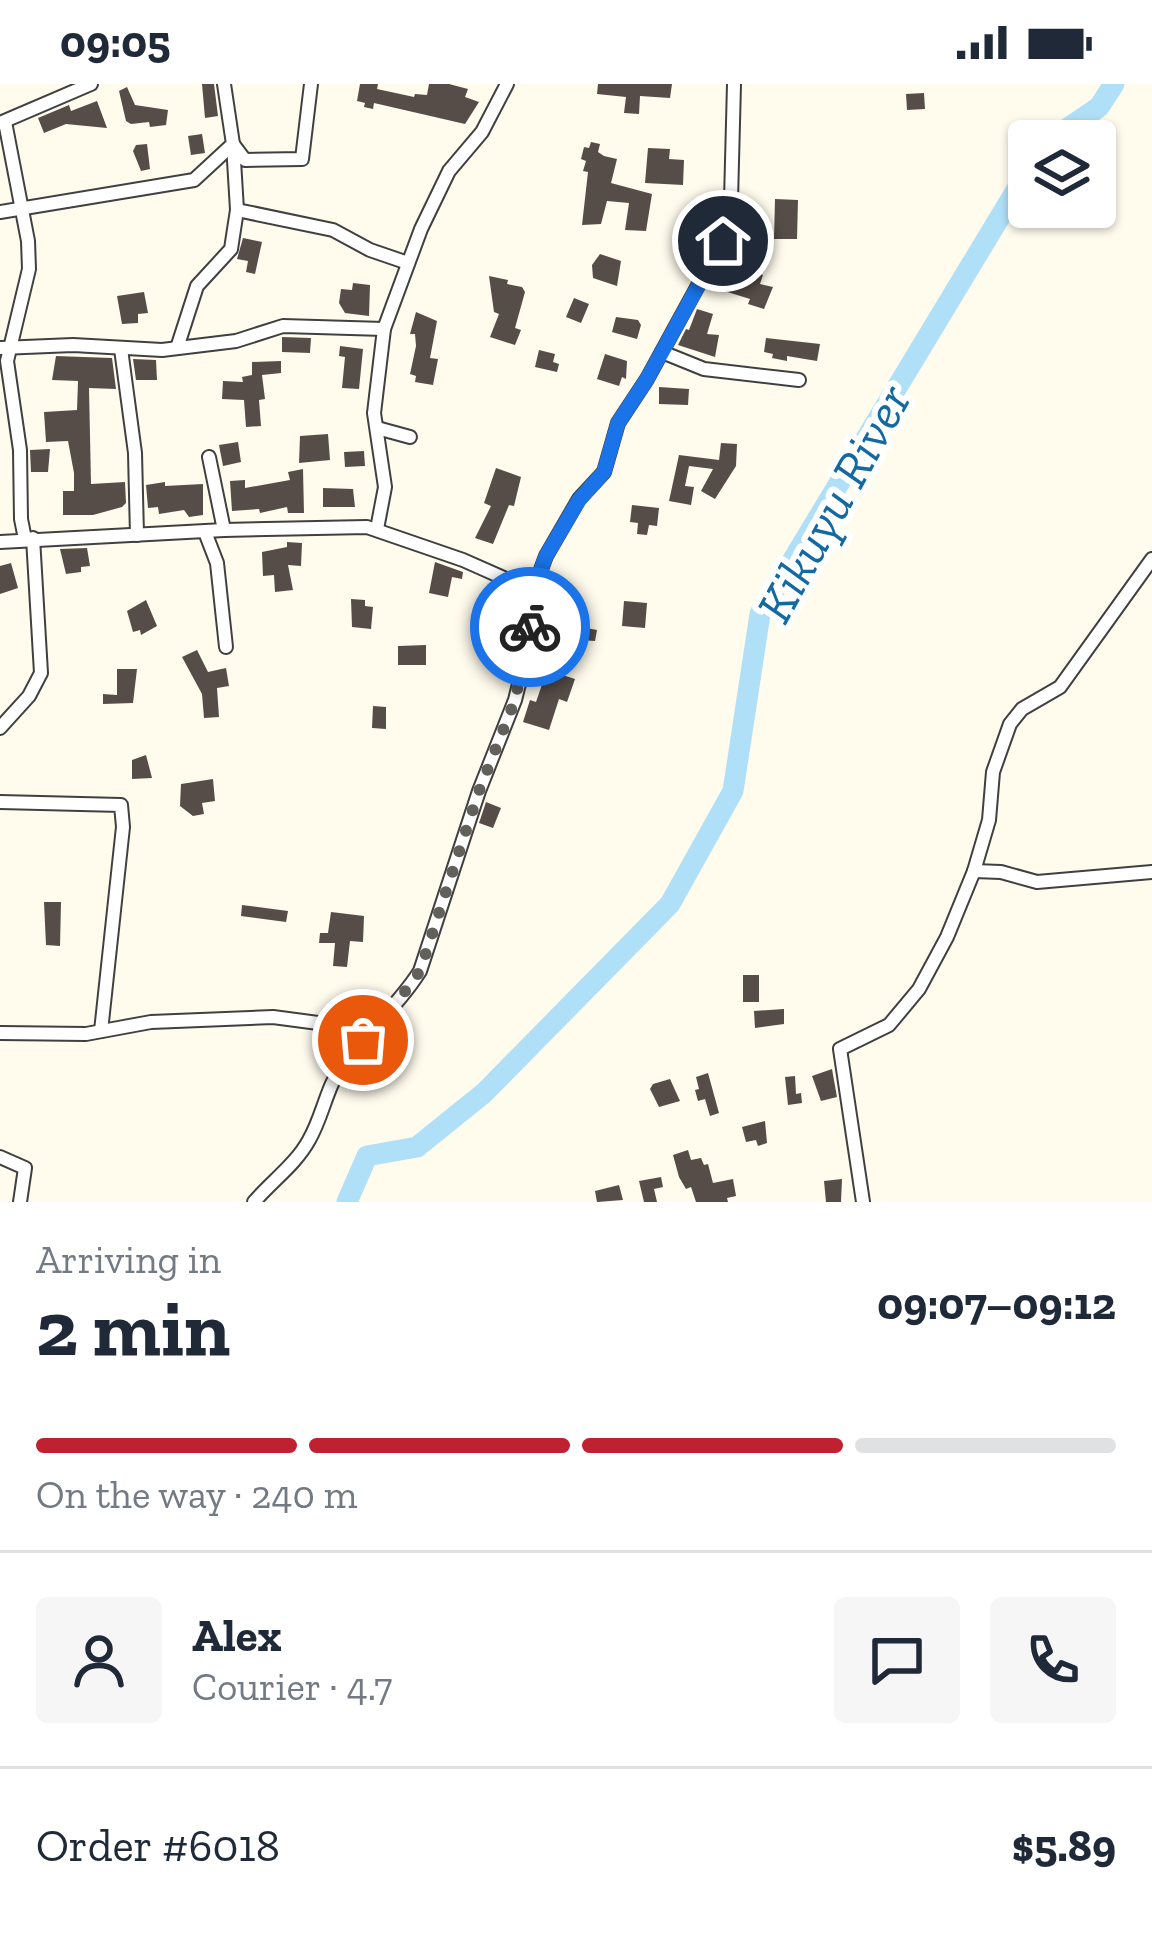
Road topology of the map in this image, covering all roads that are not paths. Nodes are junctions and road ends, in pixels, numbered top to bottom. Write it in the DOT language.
graph roads {
  1 [pos="92,84"];
  2 [pos="224,84"];
  3 [pos="310,84"];
  4 [pos="507,84"];
  5 [pos="734,84"];
  6 [pos="3,123"];
  7 [pos="233,143"];
  8 [pos="22,209"];
  9 [pos="237,210"];
  10 [pos="0,212"];
  11 [pos="408,263"];
  12 [pos="384,329"];
  13 [pos="177,347"];
  14 [pos="4,348"];
  15 [pos="121,349"];
  16 [pos="662,352"];
  17 [pos="799,380"];
  18 [pos="377,428"];
  19 [pos="410,437"];
  20 [pos="209,457"];
  21 [pos="377,529"];
  22 [pos="224,530"];
  23 [pos="205,532"];
  24 [pos="137,535"];
  25 [pos="29,539"];
  26 [pos="0,542"];
  27 [pos="1152,559"];
  28 [pos="533,591"];
  29 [pos="226,647"];
  30 [pos="0,728"];
  31 [pos="0,802"];
  32 [pos="974,871"];
  33 [pos="1152,872"];
  34 [pos="101,1031"];
  35 [pos="0,1033"];
  36 [pos="363,1040"];
  37 [pos="0,1156"];
  38 [pos="20,1202"];
  39 [pos="254,1202"];
  40 [pos="863,1202"];
  1 -- 6 [label="street"];
  2 -- 7 [label="street"];
  3 -- 7 [label="street"];
  4 -- 11 [label="street"];
  5 -- 16 [label="street"];
  6 -- 8 [label="street"];
  7 -- 8 [label="street"];
  7 -- 9 [label="street"];
  8 -- 10 [label="street"];
  8 -- 14 [label="street"];
  9 -- 11 [label="street"];
  9 -- 13 [label="street"];
  11 -- 12 [label="street"];
  12 -- 13 [label="street"];
  12 -- 18 [label="street"];
  13 -- 15 [label="street"];
  14 -- 15 [label="street"];
  14 -- 25 [label="street"];
  15 -- 24 [label="street"];
  16 -- 17 [label="street"];
  16 -- 28 [label="street"];
  18 -- 19 [label="street"];
  18 -- 21 [label="street"];
  20 -- 22 [label="street"];
  21 -- 22 [label="street"];
  21 -- 28 [label="street"];
  22 -- 23 [label="street"];
  23 -- 24 [label="street"];
  23 -- 29 [label="street"];
  24 -- 25 [label="street"];
  25 -- 26 [label="street"];
  25 -- 30 [label="street"];
  27 -- 32 [label="street"];
  28 -- 36 [label="street"];
  31 -- 34 [label="street"];
  32 -- 33 [label="street"];
  32 -- 40 [label="street"];
  34 -- 35 [label="street"];
  34 -- 36 [label="street"];
  36 -- 39 [label="street"];
  37 -- 38 [label="street"];
}
